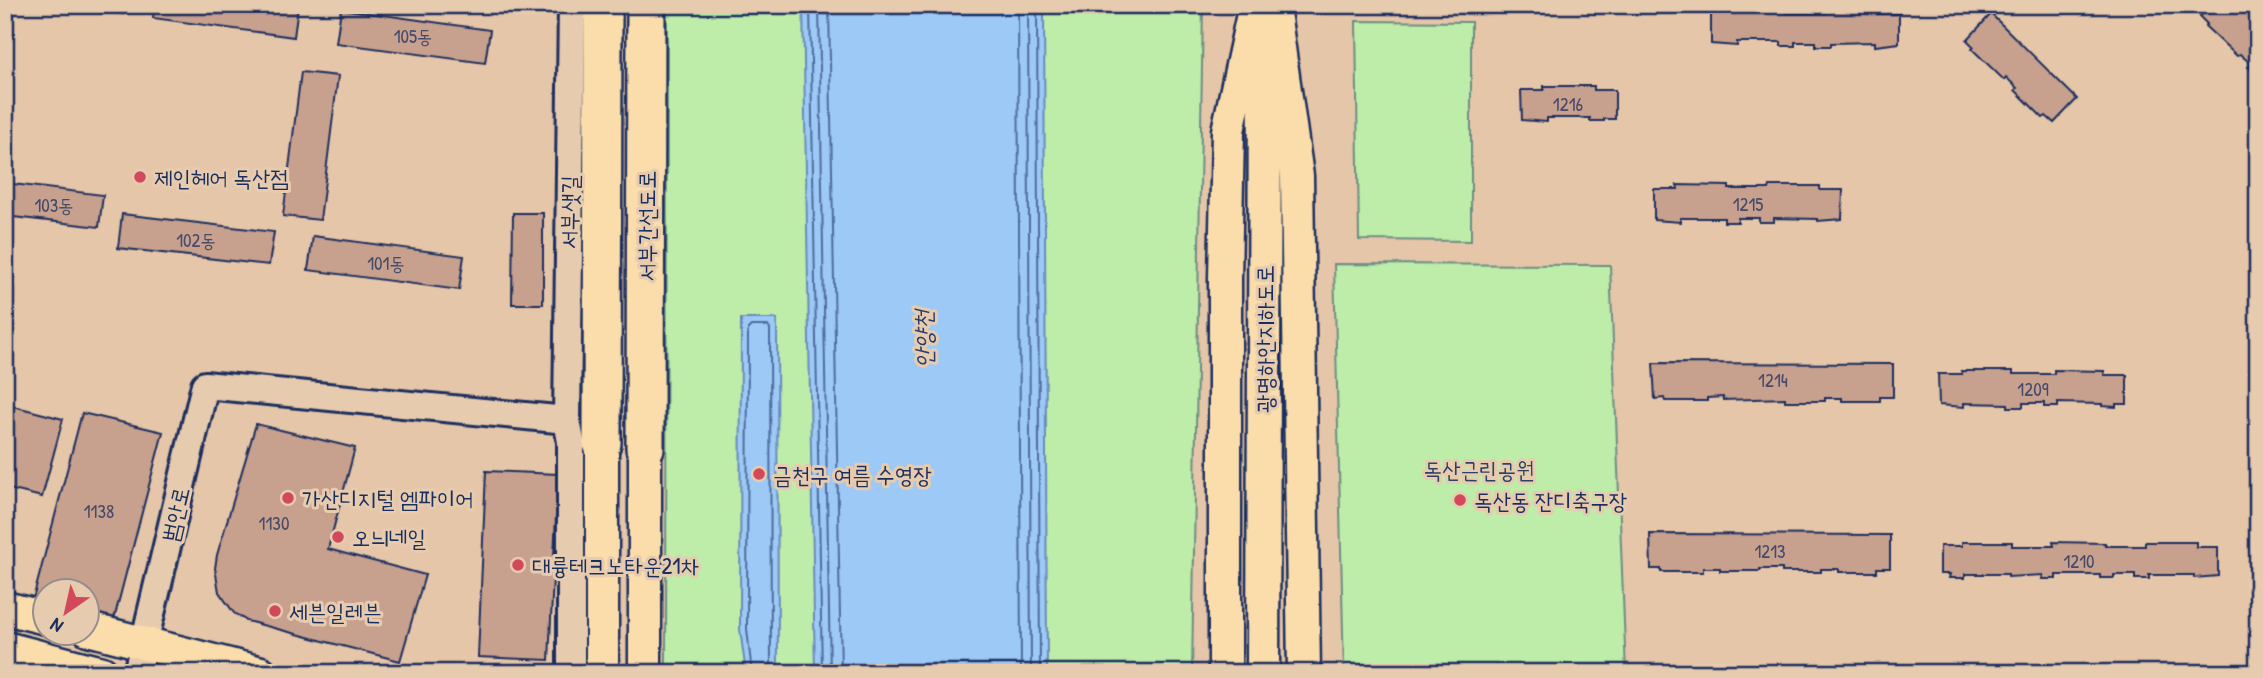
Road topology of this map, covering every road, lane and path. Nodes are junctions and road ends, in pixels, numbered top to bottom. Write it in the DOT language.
graph roads {
  1 [pos="572,5"];
  2 [pos="603,5"];
  3 [pos="646,5"];
  4 [pos="1255,5"];
  5 [pos="1265,5"];
  6 [pos="1273,5"];
  7 [pos="567,420"];
  8 [pos="602,443"];
  9 [pos="645,448"];
  10 [pos="5,608"];
  11 [pos="32,615"];
  12 [pos="102,637"];
  13 [pos="5,648"];
  14 [pos="140,658"];
  15 [pos="102,673"];
  16 [pos="261,673"];
  17 [pos="571,673"];
  18 [pos="602,673"];
  19 [pos="645,673"];
  20 [pos="1225,673"];
  21 [pos="1263,673"];
  22 [pos="1304,673"];
  1 -- 7 [label="street, 서부샛길"];
  2 -- 8 [label="highway, 서부간선도로"];
  3 -- 9 [label="highway, 서부간선도로"];
  4 -- 20 [label="main road"];
  5 -- 21 [label="main road, 광명하안지하도로"];
  6 -- 22 [label="main road"];
  7 -- 14 [label="street, 범안로"];
  7 -- 17 [label="street, 서부샛길"];
  8 -- 18 [label="main road"];
  9 -- 19 [label="main road"];
  10 -- 11 [label="main road"];
  12 -- 14 [label="main road"];
  13 -- 15 [label="main road"];
  14 -- 16 [label="main road"];
}
